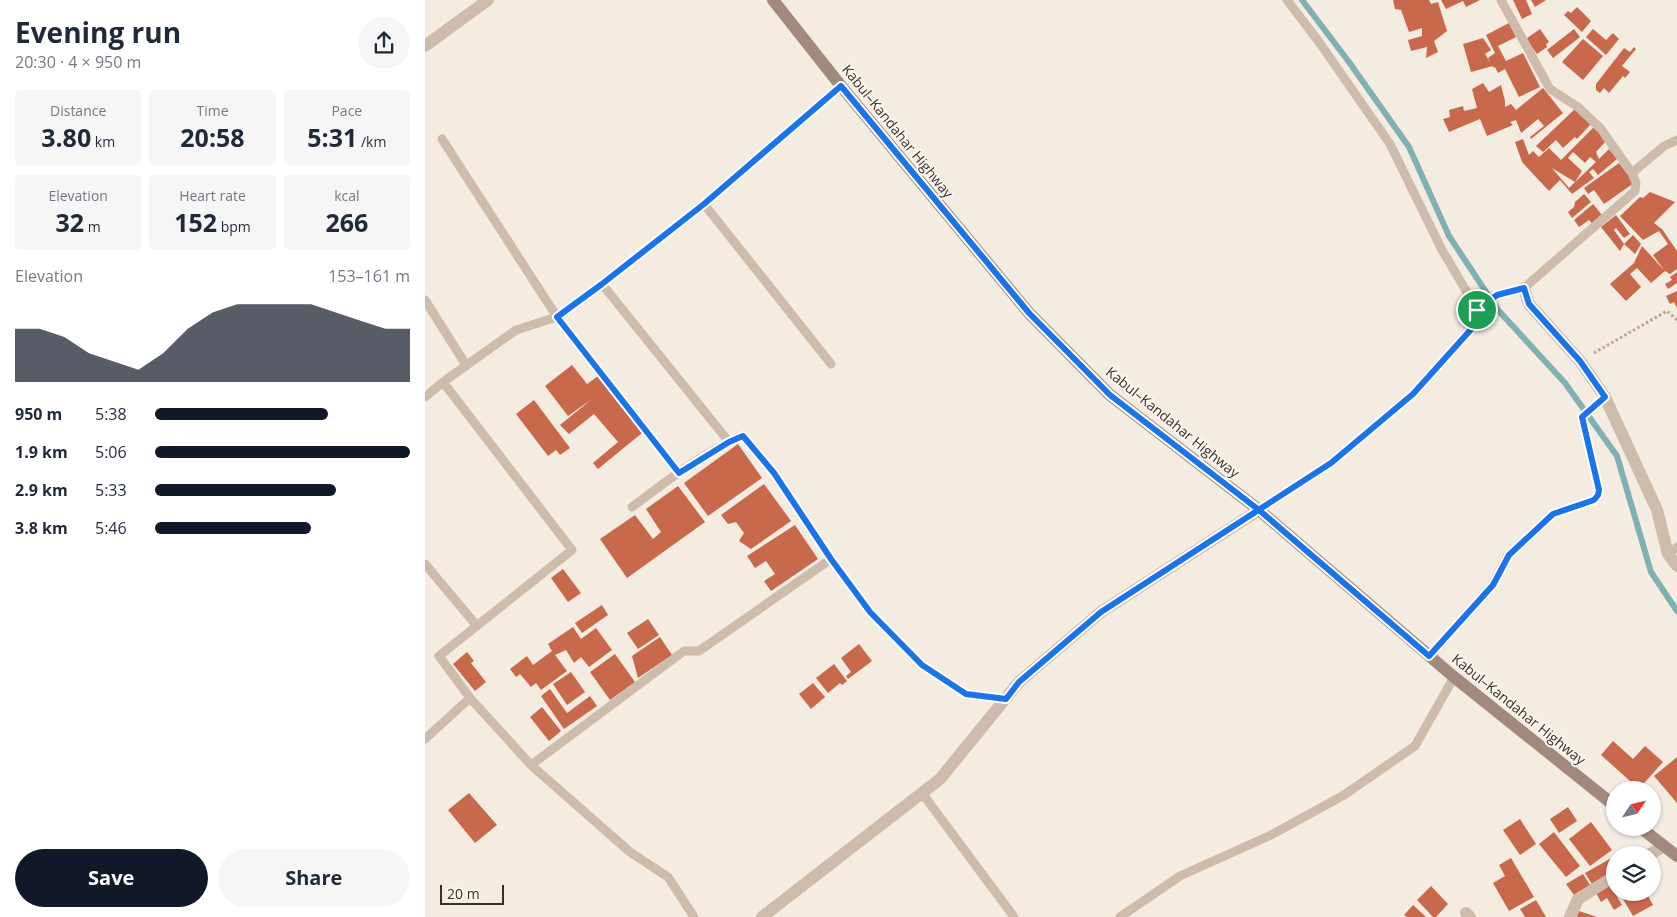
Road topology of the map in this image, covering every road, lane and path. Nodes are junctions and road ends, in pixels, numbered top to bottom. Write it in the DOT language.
graph roads {
  1 [pos="488,0"];
  2 [pos="773,0"];
  3 [pos="1287,0"];
  4 [pos="1501,0"];
  5 [pos="425,46"];
  6 [pos="841,86"];
  7 [pos="442,139"];
  8 [pos="1677,140"];
  9 [pos="1632,173"];
  10 [pos="704,204"];
  11 [pos="602,284"];
  12 [pos="1524,288"];
  13 [pos="425,300"];
  14 [pos="1477,310"];
  15 [pos="557,317"];
  16 [pos="1677,320"];
  17 [pos="1580,361"];
  18 [pos="831,364"];
  19 [pos="466,365"];
  20 [pos="443,382"];
  21 [pos="425,397"];
  22 [pos="1605,397"];
  23 [pos="729,442"];
  24 [pos="679,473"];
  25 [pos="632,507"];
  26 [pos="1259,510"];
  27 [pos="1673,550"];
  28 [pos="831,559"];
  29 [pos="425,564"];
  30 [pos="1677,566"];
  31 [pos="429,576"];
  32 [pos="477,626"];
  33 [pos="1429,656"];
  34 [pos="1454,677"];
  35 [pos="469,698"];
  36 [pos="1006,699"];
  37 [pos="425,739"];
  38 [pos="531,765"];
  39 [pos="922,793"];
  40 [pos="1606,799"];
  41 [pos="1651,836"];
  42 [pos="1664,846"];
  43 [pos="1661,848"];
  44 [pos="1677,856"];
  45 [pos="1606,882"];
  46 [pos="694,917"];
  47 [pos="762,917"];
  48 [pos="1014,917"];
  49 [pos="1120,917"];
  50 [pos="1570,917"];
  1 -- 5 [label="street"];
  2 -- 6 [label="main road, Kabul–Kandahar Highway"];
  3 -- 14 [label="lane"];
  4 -- 9 [label="lane"];
  6 -- 10 [label="lane"];
  6 -- 26 [label="main road, Kabul–Kandahar Highway"];
  7 -- 15 [label="lane"];
  8 -- 9 [label="lane"];
  9 -- 12 [label="lane"];
  10 -- 11 [label="lane"];
  10 -- 18 [label="lane"];
  11 -- 15 [label="lane"];
  11 -- 23 [label="lane"];
  12 -- 14 [label="lane"];
  12 -- 17 [label="street"];
  13 -- 19 [label="lane"];
  14 -- 26 [label="lane"];
  15 -- 19 [label="lane"];
  15 -- 24 [label="lane"];
  16 -- 17 [label="path"];
  17 -- 22 [label="street"];
  19 -- 20 [label="lane"];
  20 -- 21 [label="lane"];
  20 -- 32 [label="lane"];
  22 -- 27 [label="street"];
  22 -- 33 [label="lane"];
  23 -- 24 [label="lane"];
  23 -- 28 [label="lane"];
  24 -- 25 [label="lane"];
  26 -- 33 [label="main road, Kabul–Kandahar Highway"];
  26 -- 36 [label="street"];
  27 -- 30 [label="street"];
  28 -- 36 [label="path"];
  28 -- 38 [label="lane"];
  29 -- 31 [label="lane"];
  31 -- 32 [label="lane"];
  32 -- 35 [label="lane"];
  33 -- 34 [label="main road, Kabul–Kandahar Highway"];
  34 -- 40 [label="main road, Kabul–Kandahar Highway"];
  34 -- 49 [label="lane"];
  35 -- 37 [label="lane"];
  35 -- 38 [label="lane"];
  36 -- 39 [label="street"];
  38 -- 46 [label="lane"];
  39 -- 47 [label="street"];
  39 -- 48 [label="lane"];
  41 -- 42 [label="main road"];
  42 -- 43 [label="street"];
  42 -- 44 [label="main road"];
  45 -- 50 [label="street"];
}
